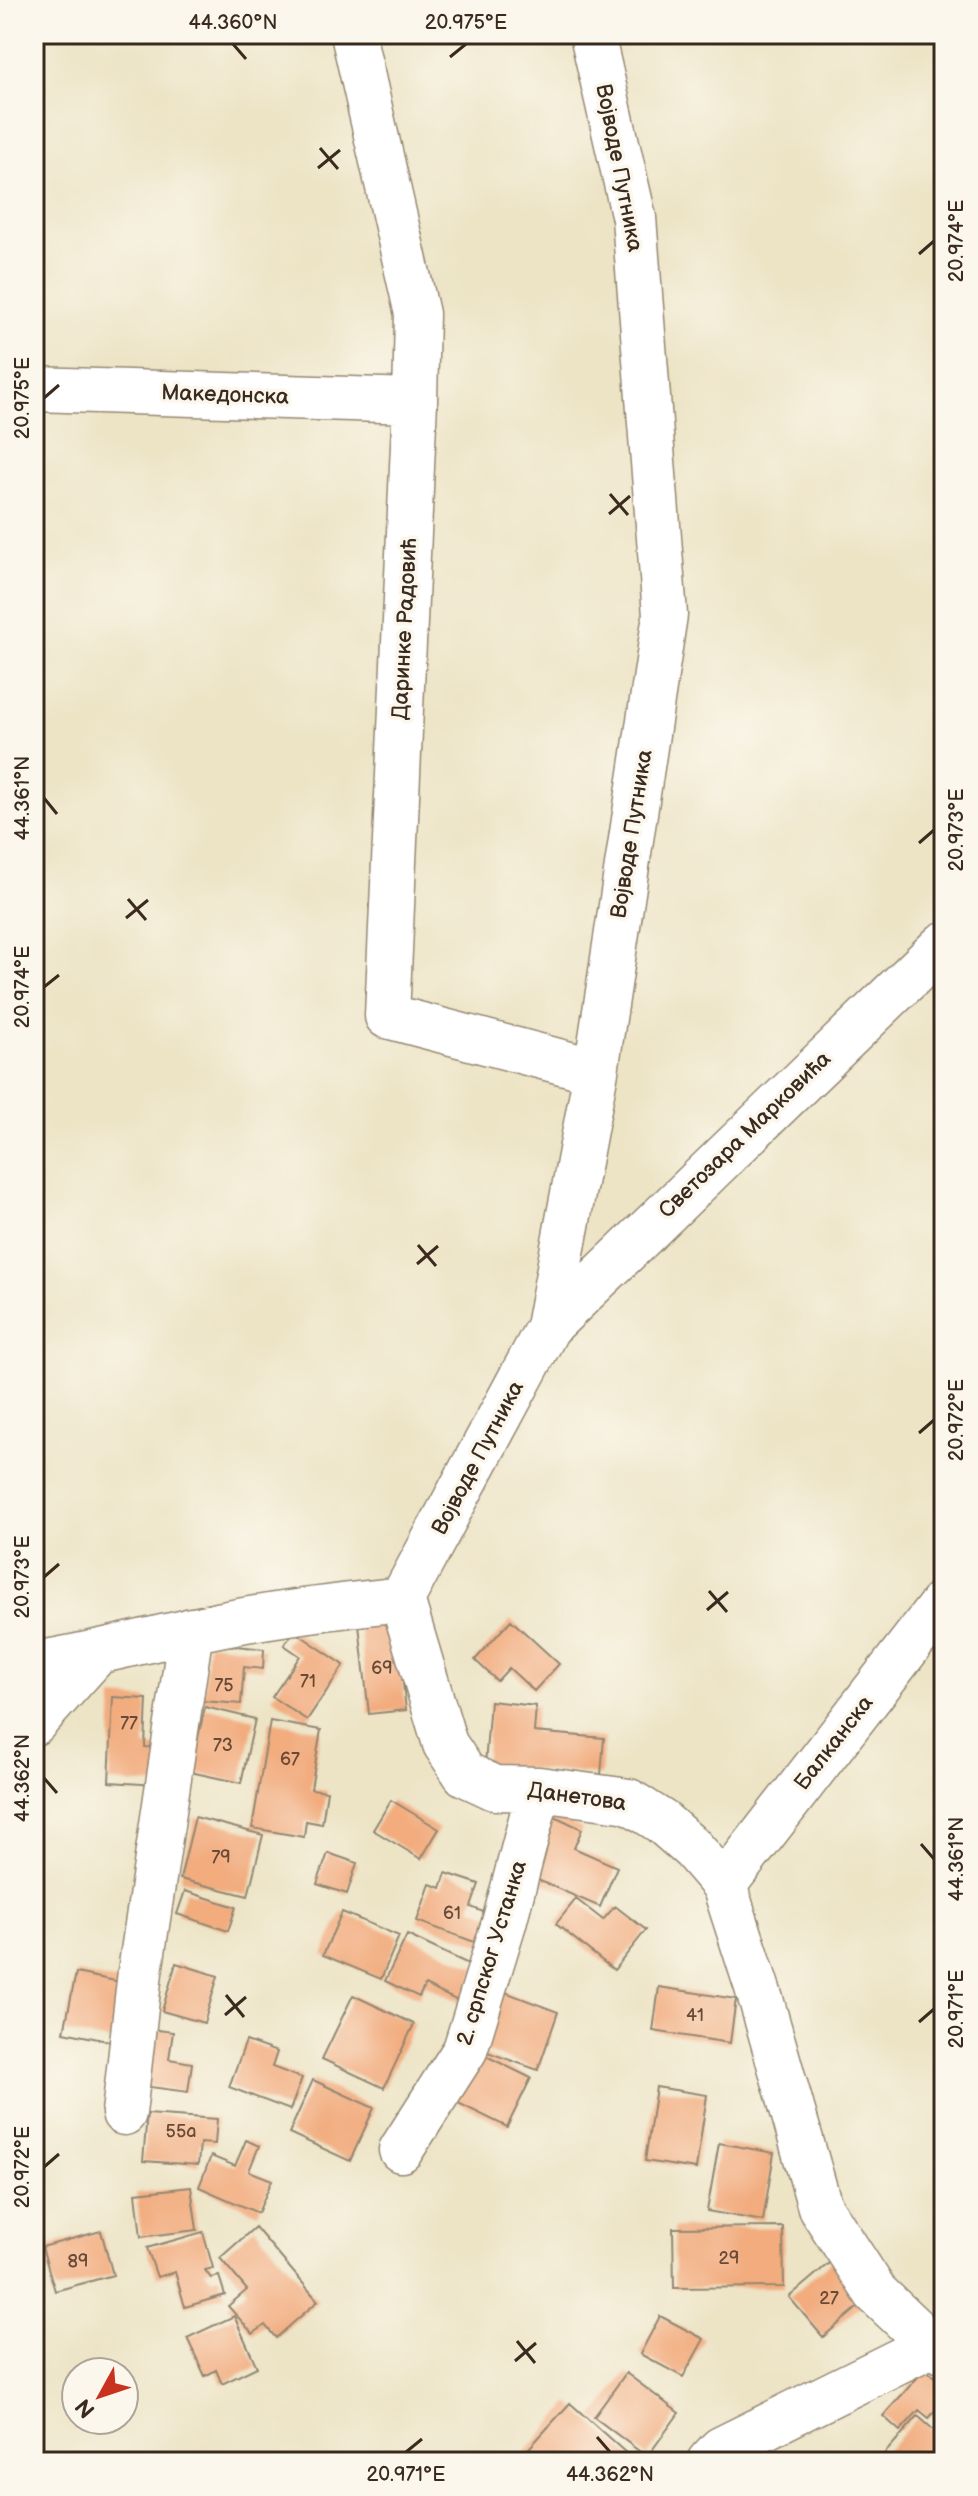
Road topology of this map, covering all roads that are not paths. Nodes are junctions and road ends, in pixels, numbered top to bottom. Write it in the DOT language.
graph roads {
  1 [pos="353,34"];
  2 [pos="592,34"];
  3 [pos="34,389"];
  4 [pos="415,401"];
  5 [pos="944,944"];
  6 [pos="596,1071"];
  7 [pos="548,1327"];
  8 [pos="402,1599"];
  9 [pos="944,1601"];
  10 [pos="191,1630"];
  11 [pos="96,1654"];
  12 [pos="34,1664"];
  13 [pos="34,1723"];
  14 [pos="539,1789"];
  15 [pos="724,1885"];
  16 [pos="124,2113"];
  17 [pos="401,2150"];
  18 [pos="938,2348"];
  19 [pos="709,2462"];
  1 -- 4 [label="street, Даринке Радовић"];
  2 -- 6 [label="street, Војводе Путника"];
  3 -- 4 [label="street, Македонска"];
  4 -- 6 [label="street, Даринке Радовић"];
  5 -- 7 [label="street, Светозара Марковића"];
  6 -- 7 [label="street, Војводе Путника"];
  7 -- 8 [label="street, Војводе Путника"];
  8 -- 10 [label="street"];
  8 -- 14 [label="street, Данетова"];
  9 -- 15 [label="street, Балканска"];
  10 -- 11 [label="street"];
  10 -- 16 [label="street"];
  11 -- 12 [label="street"];
  11 -- 13 [label="street"];
  14 -- 15 [label="street, Данетова"];
  14 -- 17 [label="street, 2. српског Устанка"];
  15 -- 18 [label="street, Данетова"];
  18 -- 19 [label="street"];
}
